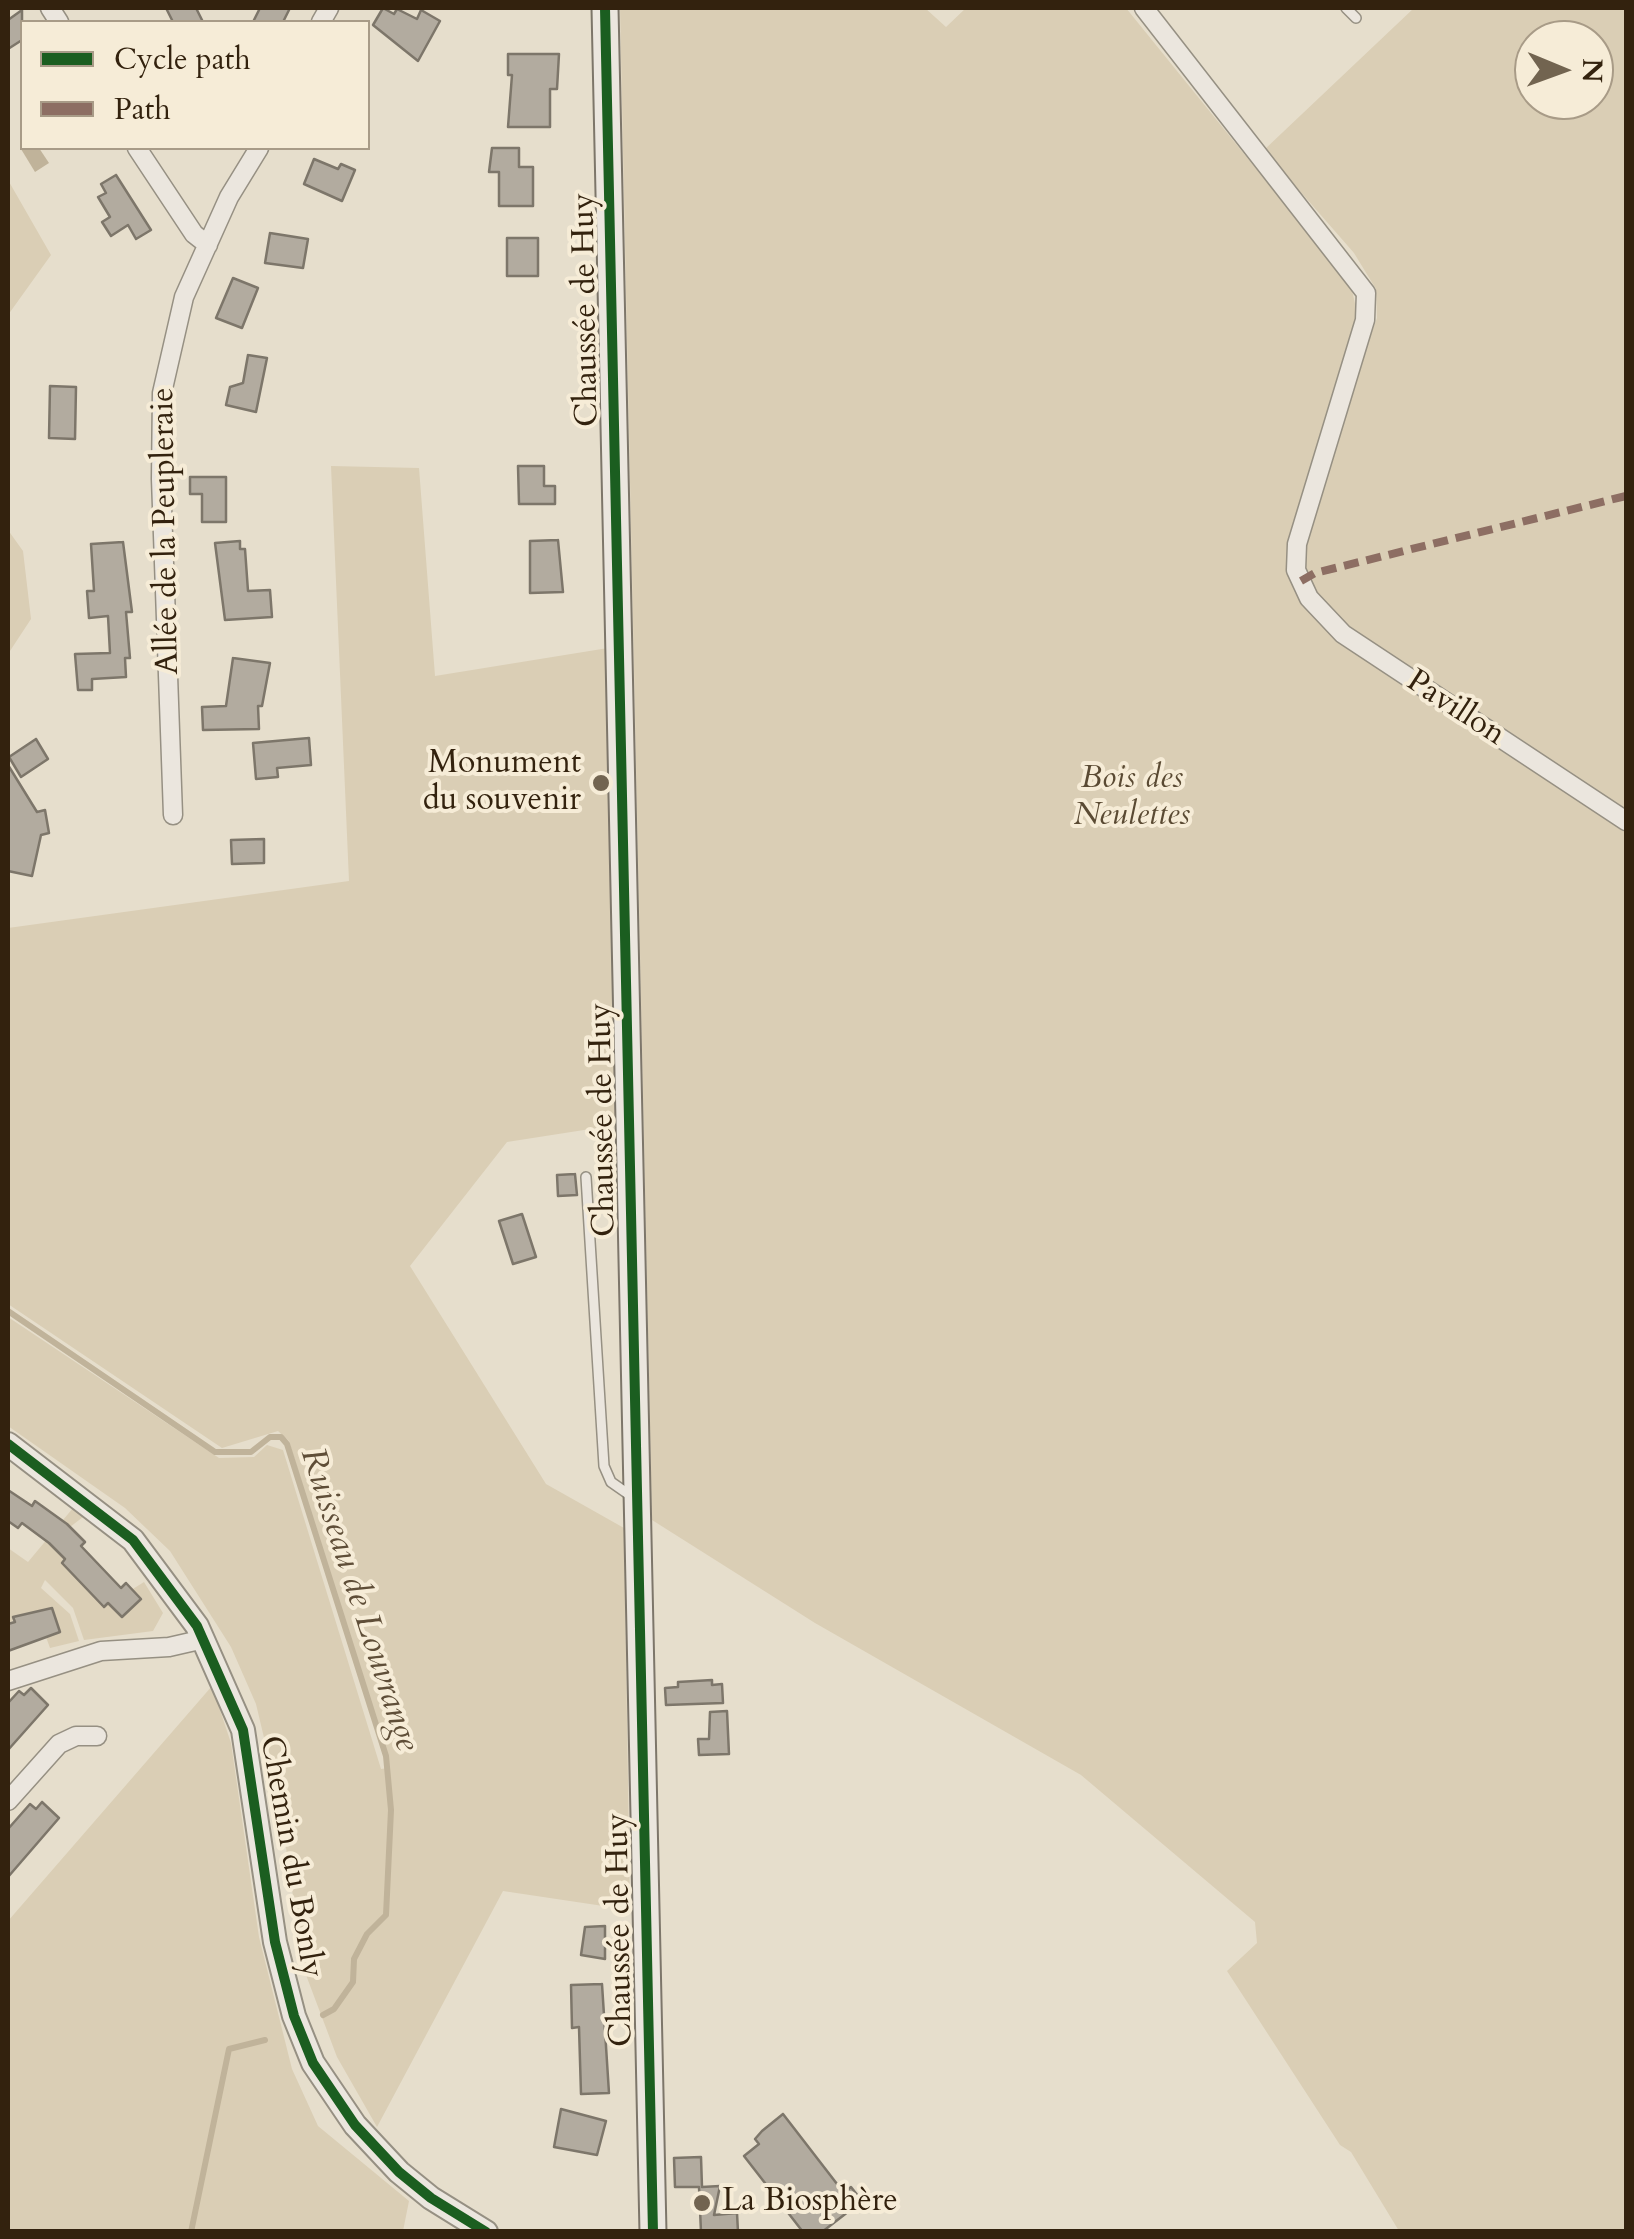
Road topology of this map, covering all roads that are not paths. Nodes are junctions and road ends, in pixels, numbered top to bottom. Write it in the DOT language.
graph roads {
  1 [pos="605,8"];
  2 [pos="1144,8"];
  3 [pos="1346,8"];
  4 [pos="1356,18"];
  5 [pos="137,150"];
  6 [pos="258,150"];
  7 [pos="208,245"];
  8 [pos="173,815"];
  9 [pos="1626,820"];
  10 [pos="586,1177"];
  11 [pos="8,1444"];
  12 [pos="636,1499"];
  13 [pos="204,1639"];
  14 [pos="8,1681"];
  15 [pos="97,1736"];
  16 [pos="8,1801"];
  17 [pos="486,2232"];
  18 [pos="653,2232"];
  1 -- 12 [label="main road, Chaussée de Huy"];
  2 -- 9 [label="street, Pavillon"];
  3 -- 4 [label="lane"];
  5 -- 7 [label="street"];
  6 -- 7 [label="street, Allée de la Peupleraie"];
  7 -- 8 [label="street, Allée de la Peupleraie"];
  10 -- 12 [label="lane"];
  11 -- 13 [label="street, Chemin du Bonly"];
  12 -- 18 [label="main road, Chaussée de Huy"];
  13 -- 14 [label="street"];
  13 -- 17 [label="street, Chemin du Bonly"];
  15 -- 16 [label="street"];
}
